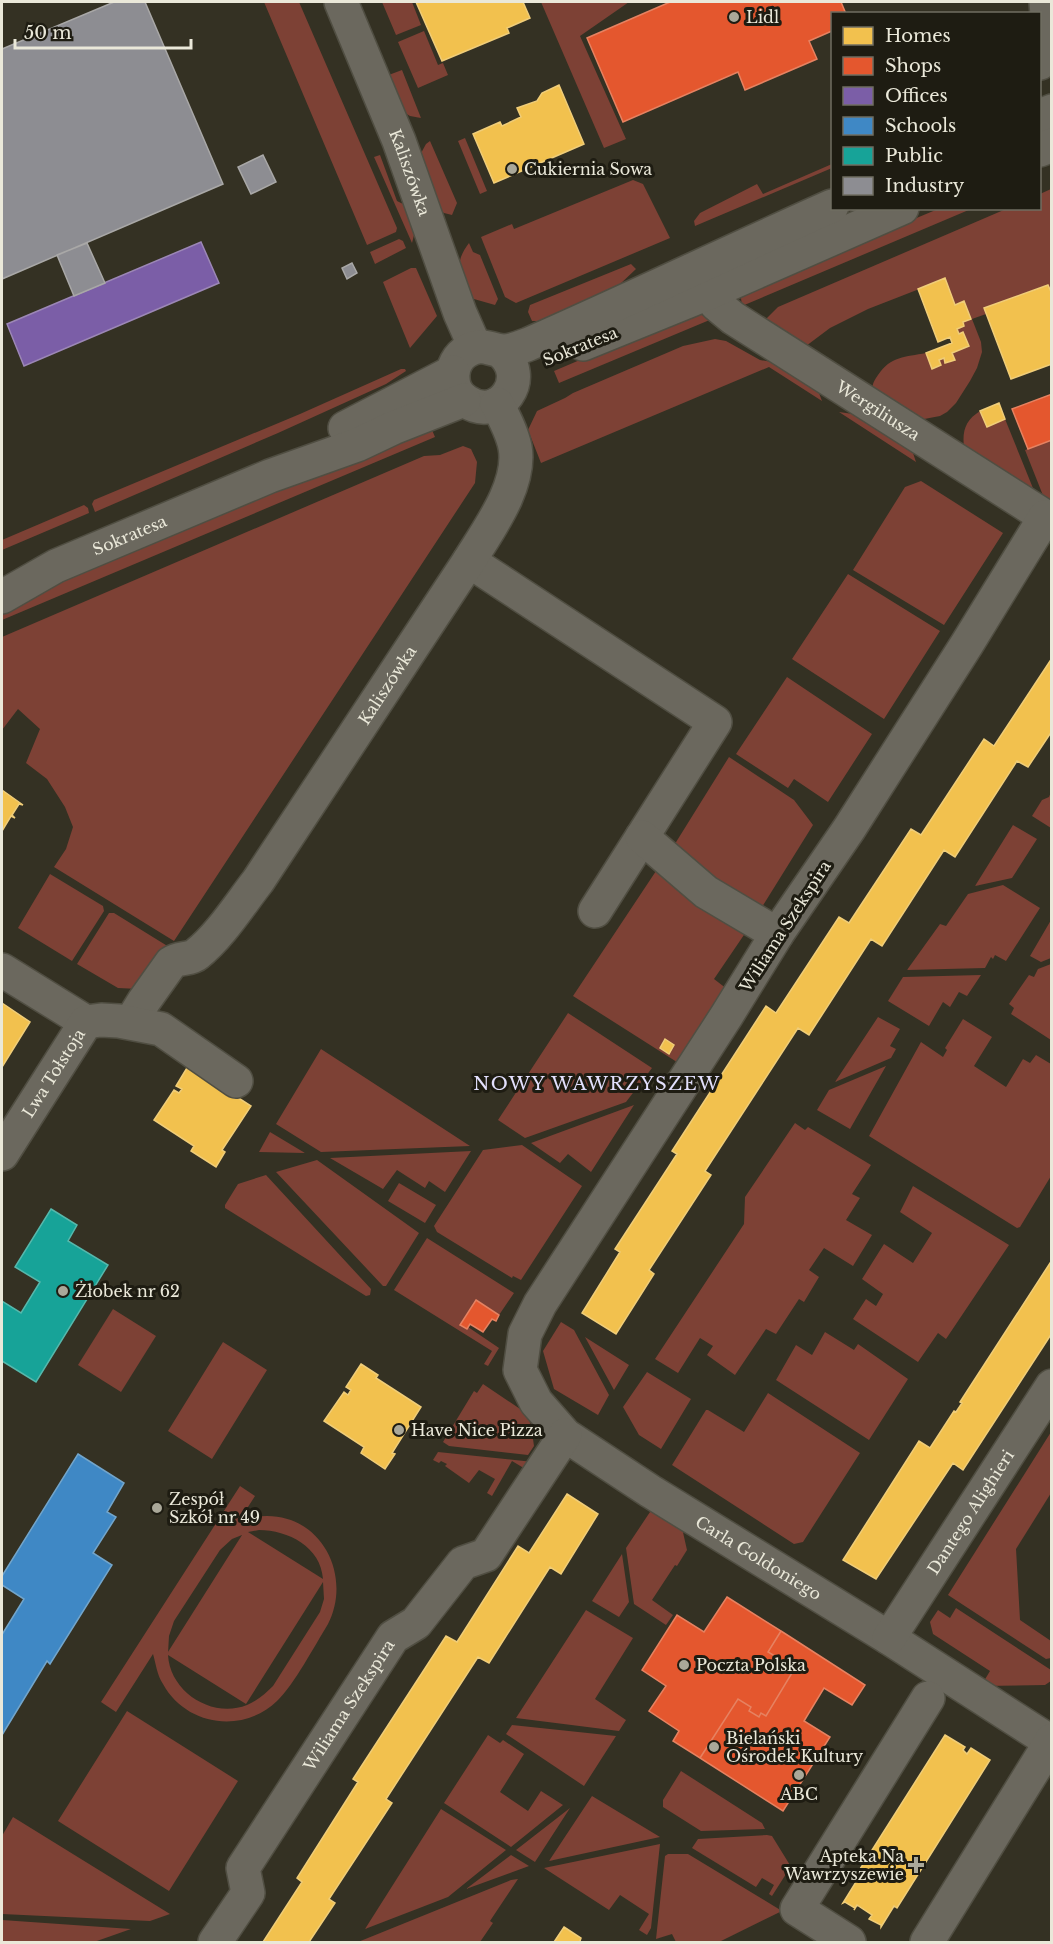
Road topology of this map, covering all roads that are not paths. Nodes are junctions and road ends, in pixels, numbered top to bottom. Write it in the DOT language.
graph roads {
  1 [pos="341,2"];
  2 [pos="1046,2"];
  3 [pos="1041,56"];
  4 [pos="831,206"];
  5 [pos="897,210"];
  6 [pos="711,292"];
  7 [pos="497,370"];
  8 [pos="459,386"];
  9 [pos="1048,519"];
  10 [pos="469,561"];
  11 [pos="56,566"];
  12 [pos="2,578"];
  13 [pos="2,597"];
  14 [pos="642,837"];
  15 [pos="595,910"];
  16 [pos="777,934"];
  17 [pos="2,970"];
  18 [pos="86,1022"];
  19 [pos="131,1022"];
  20 [pos="236,1081"];
  21 [pos="2,1154"];
  22 [pos="525,1334"];
  23 [pos="1052,1386"];
  24 [pos="565,1435"];
  25 [pos="890,1638"];
  26 [pos="928,1698"];
  27 [pos="1051,1741"];
  28 [pos="215,1942"];
  29 [pos="849,1942"];
  30 [pos="927,1942"];
  1 -- 7 [label="street, Kaliszówka"];
  2 -- 3 [label="street"];
  4 -- 7 [label="street, Sokratesa"];
  5 -- 6 [label="street, Sokratesa"];
  6 -- 7 [label="street, Sokratesa"];
  6 -- 9 [label="street, Wergiliusza"];
  7 -- 8 [label="street, Sokratesa"];
  7 -- 8 [label="street, Sokratesa"];
  7 -- 10 [label="street, Kaliszówka"];
  8 -- 11 [label="street, Sokratesa"];
  9 -- 16 [label="street, Wiliama Szekspira"];
  10 -- 14 [label="street"];
  10 -- 19 [label="street, Kaliszówka"];
  11 -- 12 [label="street, Sokratesa"];
  11 -- 13 [label="street, Sokratesa"];
  14 -- 15 [label="street"];
  14 -- 16 [label="street"];
  16 -- 22 [label="street, Wiliama Szekspira"];
  17 -- 18 [label="street, Lwa Tołstoja"];
  18 -- 19 [label="street, Lwa Tołstoja"];
  18 -- 21 [label="street, Lwa Tołstoja"];
  19 -- 20 [label="street, Lwa Tołstoja"];
  22 -- 24 [label="street, Carla Goldoniego"];
  23 -- 25 [label="street, Dantego Alighieri"];
  24 -- 25 [label="street, Carla Goldoniego"];
  24 -- 28 [label="street, Wiliama Szekspira"];
  25 -- 27 [label="street, Carla Goldoniego"];
  26 -- 29 [label="street"];
  27 -- 30 [label="street"];
}
